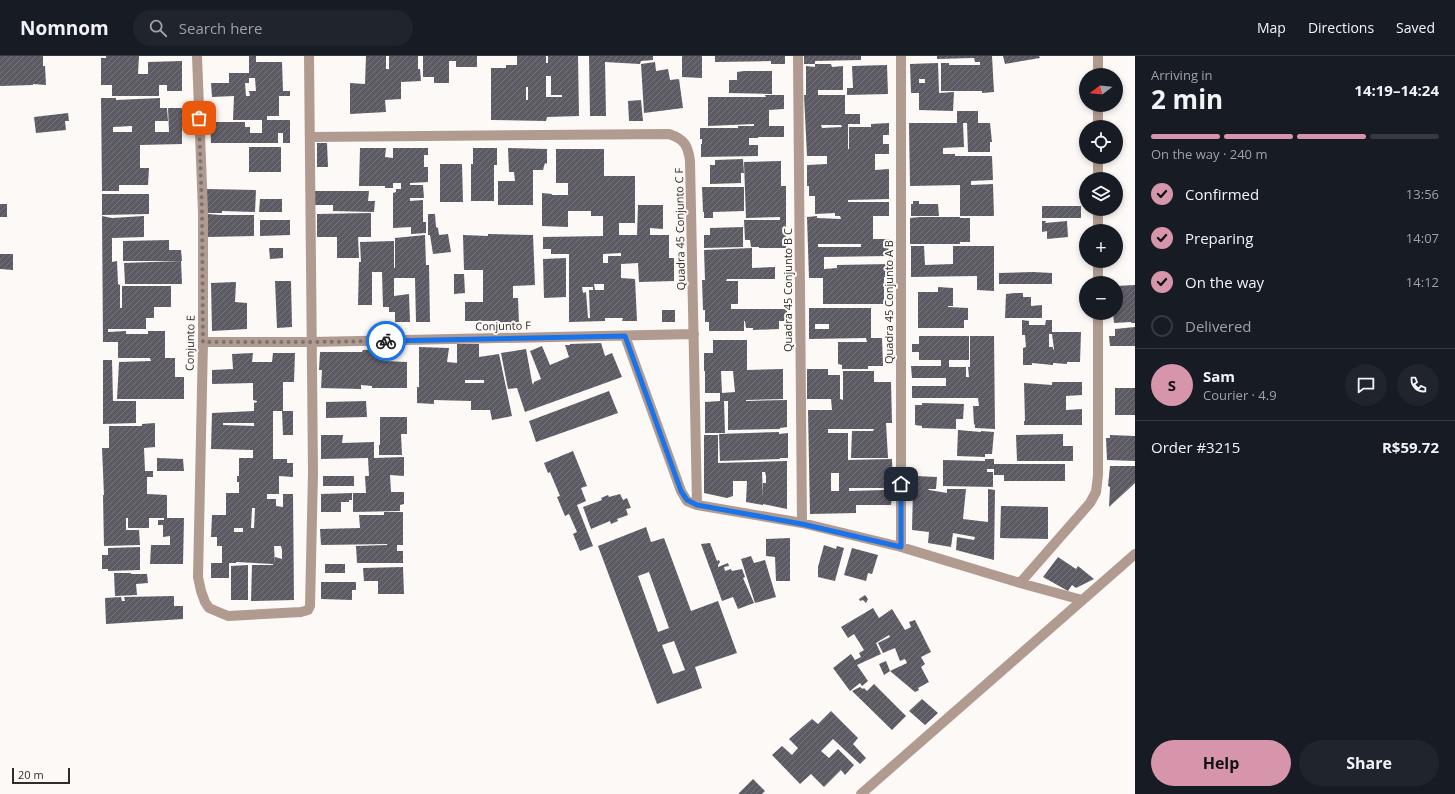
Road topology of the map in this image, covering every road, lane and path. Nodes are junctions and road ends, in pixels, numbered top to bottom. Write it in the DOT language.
graph roads {
  1 [pos="197,56"];
  2 [pos="309,56"];
  3 [pos="798,56"];
  4 [pos="901,56"];
  5 [pos="1098,56"];
  6 [pos="1098,68"];
  7 [pos="310,137"];
  8 [pos="1098,320"];
  9 [pos="694,334"];
  10 [pos="625,336"];
  11 [pos="203,342"];
  12 [pos="312,342"];
  13 [pos="697,505"];
  14 [pos="802,524"];
  15 [pos="901,547"];
  16 [pos="1135,554"];
  17 [pos="1020,583"];
  18 [pos="1082,600"];
  19 [pos="861,794"];
  1 -- 11 [label="street, Conjunto E"];
  2 -- 7 [label="street"];
  3 -- 14 [label="street, Quadra 45 Conjunto B C"];
  4 -- 15 [label="street, Quadra 45 Conjunto A B"];
  5 -- 6 [label="street"];
  7 -- 9 [label="street, Quadra 45 Conjunto C F"];
  7 -- 12 [label="street"];
  8 -- 17 [label="street"];
  9 -- 10 [label="street, Conjunto F"];
  9 -- 13 [label="street, Quadra 45 Conjunto C F"];
  10 -- 12 [label="street, Conjunto F"];
  10 -- 13 [label="street"];
  11 -- 12 [label="street, Conjunto F"];
  11 -- 12 [label="street, Conjunto E"];
  13 -- 14 [label="street"];
  14 -- 15 [label="street"];
  15 -- 17 [label="street"];
  16 -- 18 [label="street"];
  17 -- 18 [label="street"];
  18 -- 19 [label="street"];
}
